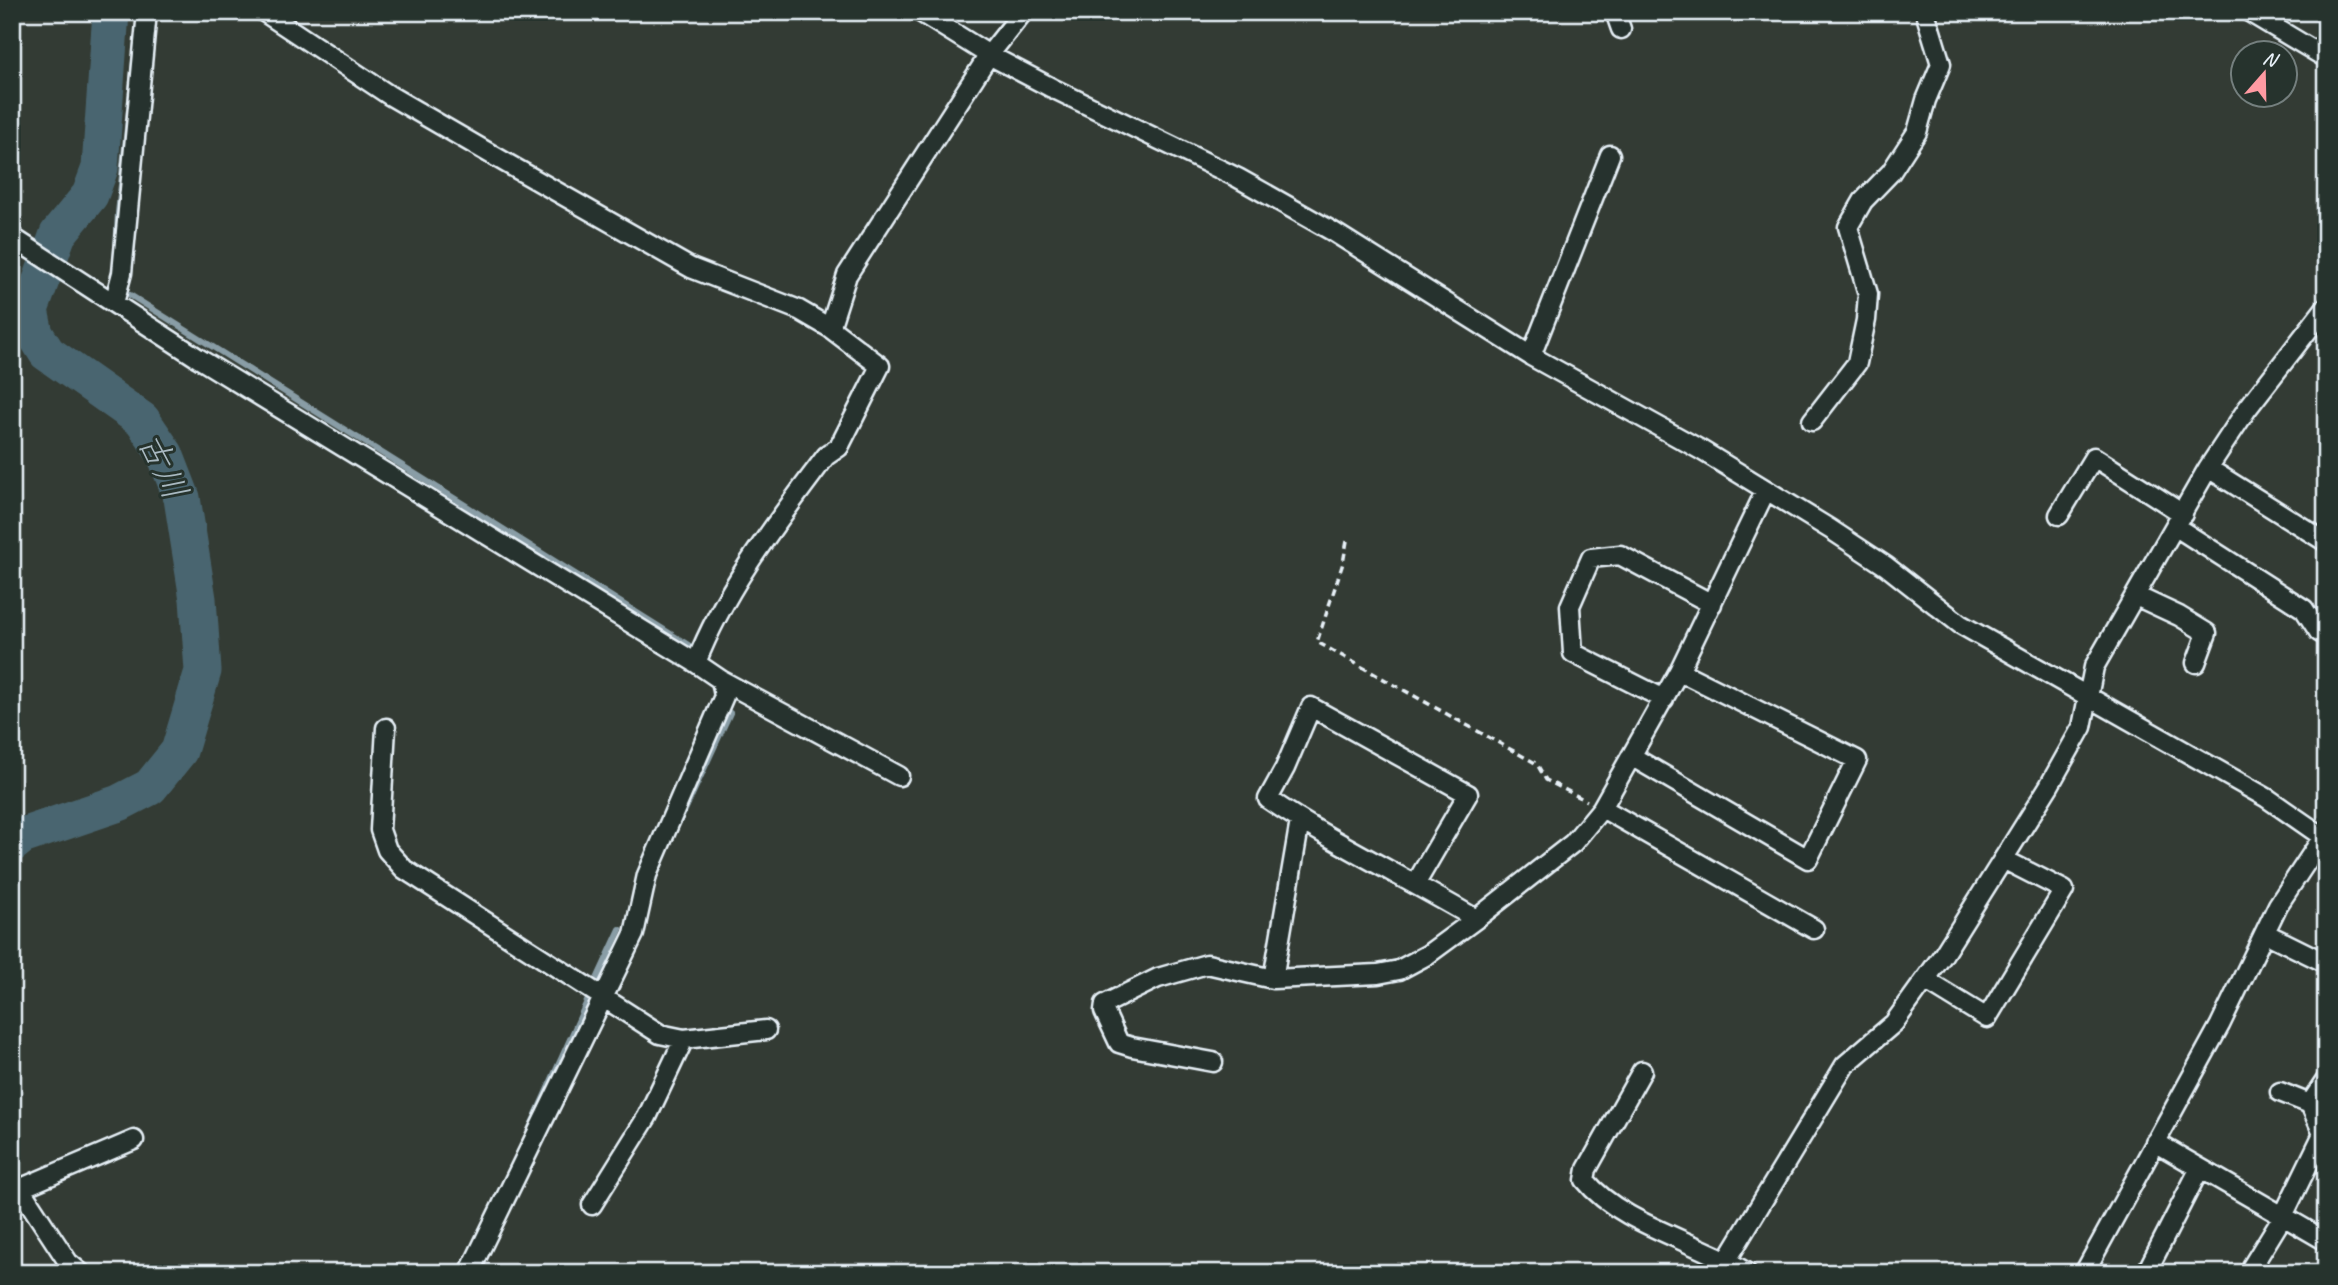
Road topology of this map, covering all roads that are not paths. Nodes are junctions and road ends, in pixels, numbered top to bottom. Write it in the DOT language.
graph roads {
  1 [pos="147,12"];
  2 [pos="264,12"];
  3 [pos="920,12"];
  4 [pos="1023,12"];
  5 [pos="1925,12"];
  6 [pos="2249,12"];
  7 [pos="989,55"];
  8 [pos="2326,58"];
  9 [pos="1610,155"];
  10 [pos="12,237"];
  11 [pos="114,303"];
  12 [pos="2326,307"];
  13 [pos="830,328"];
  14 [pos="1531,356"];
  15 [pos="1812,421"];
  16 [pos="2208,468"];
  17 [pos="1765,492"];
  18 [pos="2059,515"];
  19 [pos="2180,520"];
  20 [pos="2326,542"];
  21 [pos="2136,596"];
  22 [pos="1712,604"];
  23 [pos="2326,636"];
  24 [pos="696,663"];
  25 [pos="2196,663"];
  26 [pos="1679,671"];
  27 [pos="721,680"];
  28 [pos="2089,698"];
  29 [pos="1664,699"];
  30 [pos="386,728"];
  31 [pos="1631,756"];
  32 [pos="899,776"];
  33 [pos="1602,808"];
  34 [pos="1300,821"];
  35 [pos="2324,838"];
  36 [pos="2003,859"];
  37 [pos="1416,883"];
  38 [pos="1476,919"];
  39 [pos="1814,929"];
  40 [pos="2265,933"];
  41 [pos="2326,963"];
  42 [pos="1273,979"];
  43 [pos="1925,980"];
  44 [pos="603,998"];
  45 [pos="766,1030"];
  46 [pos="684,1039"];
  47 [pos="1213,1062"];
  48 [pos="1642,1071"];
  49 [pos="2326,1080"];
  50 [pos="2280,1093"];
  51 [pos="2310,1104"];
  52 [pos="2324,1135"];
  53 [pos="134,1140"];
  54 [pos="2155,1142"];
  55 [pos="2200,1168"];
  56 [pos="17,1191"];
  57 [pos="592,1205"];
  58 [pos="2283,1216"];
  59 [pos="2326,1241"];
  60 [pos="1723,1266"];
  61 [pos="81,1273"];
  62 [pos="469,1273"];
  63 [pos="1747,1273"];
  64 [pos="2084,1273"];
  65 [pos="2146,1273"];
  66 [pos="2248,1273"];
  1 -- 11 [label="street"];
  2 -- 13 [label="street"];
  3 -- 7 [label="street"];
  4 -- 7 [label="street"];
  5 -- 15 [label="street"];
  6 -- 8 [label="street"];
  7 -- 13 [label="street"];
  7 -- 14 [label="street"];
  9 -- 14 [label="street"];
  10 -- 11 [label="street"];
  11 -- 24 [label="street"];
  12 -- 16 [label="street"];
  13 -- 24 [label="street"];
  14 -- 17 [label="street"];
  16 -- 19 [label="street"];
  16 -- 20 [label="street"];
  17 -- 22 [label="street"];
  17 -- 28 [label="street"];
  18 -- 19 [label="street"];
  19 -- 21 [label="street"];
  19 -- 23 [label="street"];
  21 -- 25 [label="street"];
  21 -- 28 [label="street"];
  22 -- 26 [label="street"];
  22 -- 29 [label="street"];
  24 -- 27 [label="street"];
  26 -- 29 [label="street"];
  26 -- 31 [label="street"];
  27 -- 32 [label="street"];
  27 -- 44 [label="street"];
  28 -- 35 [label="street"];
  28 -- 36 [label="street"];
  29 -- 31 [label="street"];
  30 -- 44 [label="street"];
  31 -- 33 [label="street"];
  33 -- 38 [label="street"];
  33 -- 39 [label="street"];
  34 -- 37 [label="street"];
  34 -- 37 [label="street"];
  34 -- 42 [label="street"];
  35 -- 40 [label="street"];
  36 -- 43 [label="street"];
  36 -- 43 [label="street"];
  37 -- 38 [label="street"];
  38 -- 42 [label="street"];
  40 -- 41 [label="street"];
  40 -- 54 [label="street"];
  42 -- 47 [label="street"];
  43 -- 60 [label="street"];
  44 -- 46 [label="street"];
  44 -- 62 [label="street"];
  45 -- 46 [label="street"];
  46 -- 57 [label="street"];
  48 -- 60 [label="street"];
  49 -- 51 [label="street"];
  50 -- 51 [label="street"];
  51 -- 52 [label="street"];
  52 -- 58 [label="street"];
  53 -- 56 [label="street"];
  54 -- 55 [label="street"];
  54 -- 64 [label="street"];
  55 -- 58 [label="street"];
  55 -- 65 [label="street"];
  56 -- 61 [label="street"];
  58 -- 59 [label="street"];
  58 -- 66 [label="street"];
  60 -- 63 [label="street"];
}
